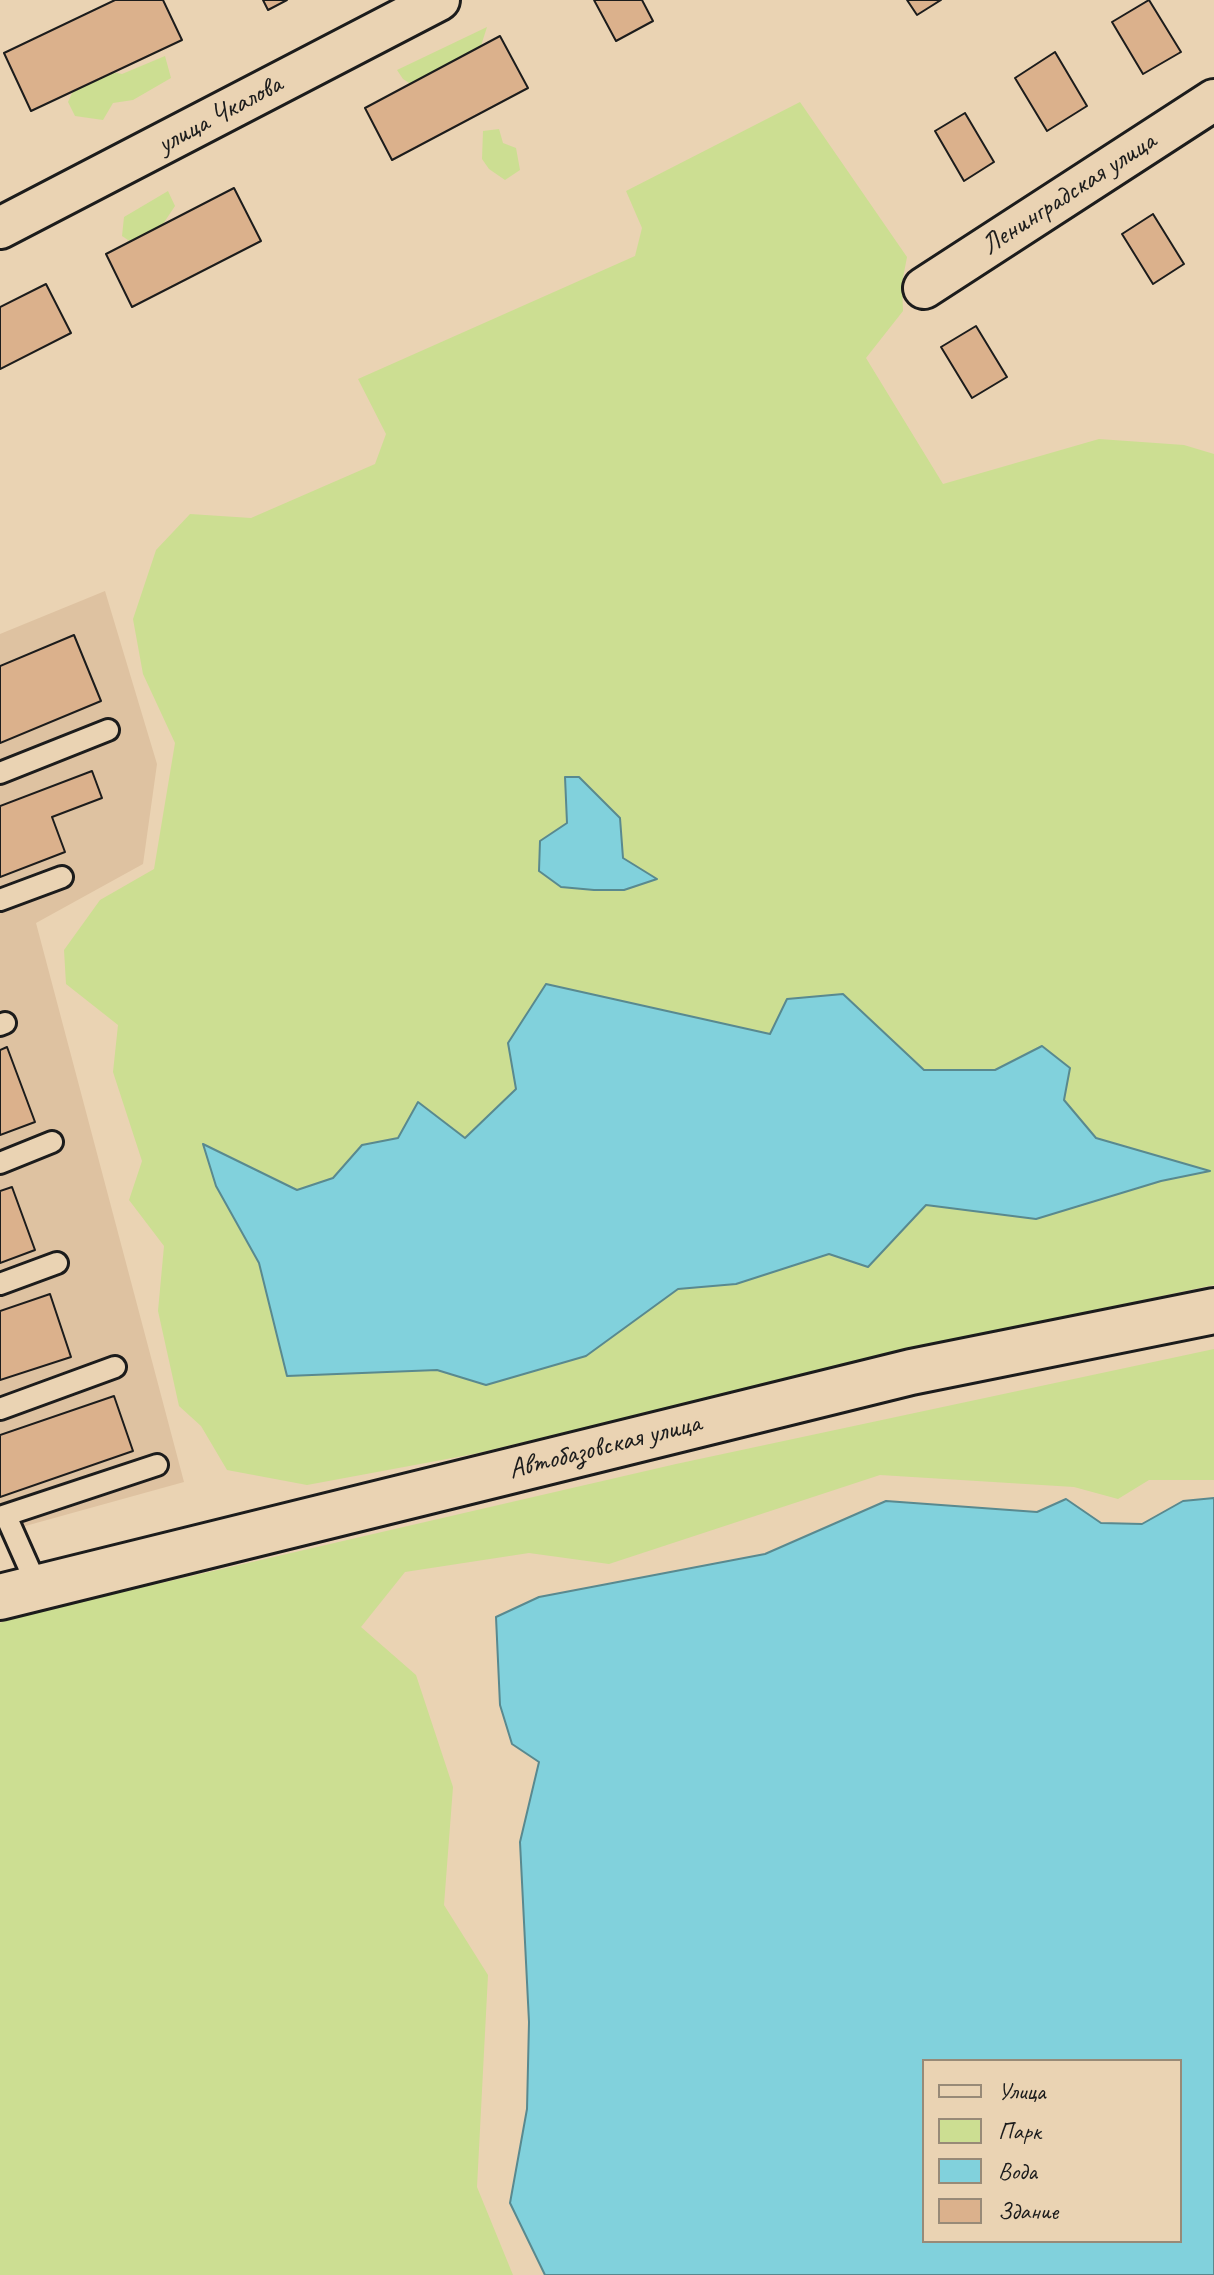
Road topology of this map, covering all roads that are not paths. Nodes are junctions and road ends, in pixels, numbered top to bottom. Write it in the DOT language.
graph roads {
  1 [pos="439,0"];
  2 [pos="1214,100"];
  3 [pos="0,228"];
  4 [pos="924,288"];
  5 [pos="108,730"];
  6 [pos="0,773"];
  7 [pos="62,877"];
  8 [pos="0,900"];
  9 [pos="52,1142"];
  10 [pos="0,1163"];
  11 [pos="57,1263"];
  12 [pos="0,1284"];
  13 [pos="1214,1311"];
  14 [pos="115,1367"];
  15 [pos="0,1409"];
  16 [pos="157,1465"];
  17 [pos="3,1516"];
  18 [pos="19,1592"];
  1 -- 3 [label="street, улица Чкалова"];
  2 -- 4 [label="street, Ленинградская улица"];
  5 -- 6 [label="lane"];
  7 -- 8 [label="lane"];
  9 -- 10 [label="lane"];
  11 -- 12 [label="lane"];
  13 -- 18 [label="street, Автобазовская улица"];
  14 -- 15 [label="lane"];
  16 -- 17 [label="lane"];
  17 -- 18 [label="lane"];
}
